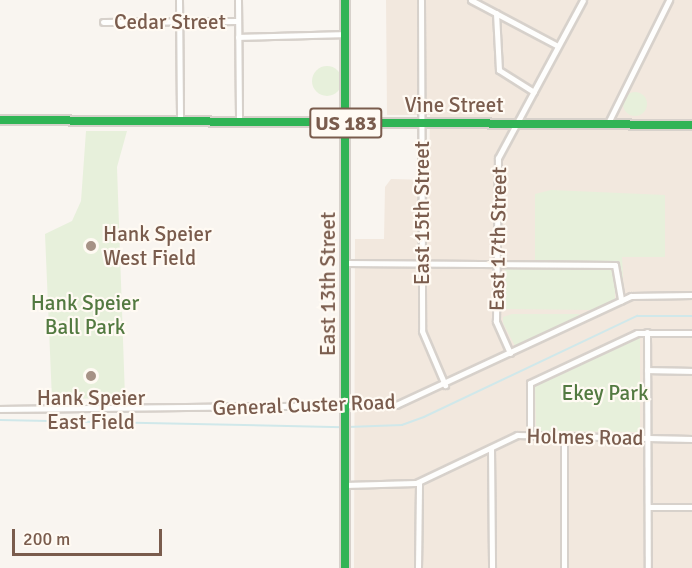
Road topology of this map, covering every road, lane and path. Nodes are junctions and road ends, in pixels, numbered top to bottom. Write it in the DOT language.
graph roads {
  1 [pos="179,0"];
  2 [pos="238,0"];
  3 [pos="345,0"];
  4 [pos="421,0"];
  5 [pos="471,0"];
  6 [pos="583,0"];
  7 [pos="669,0"];
  8 [pos="496,14"];
  9 [pos="179,21"];
  10 [pos="238,21"];
  11 [pos="103,22"];
  12 [pos="346,34"];
  13 [pos="238,37"];
  14 [pos="558,46"];
  15 [pos="534,92"];
  16 [pos="0,120"];
  17 [pos="180,120"];
  18 [pos="239,121"];
  19 [pos="346,123"];
  20 [pos="422,123"];
  21 [pos="516,124"];
  22 [pos="607,125"];
  23 [pos="692,125"];
  24 [pos="422,261"];
  25 [pos="346,262"];
  26 [pos="497,262"];
  27 [pos="692,295"];
  28 [pos="621,300"];
  29 [pos="647,332"];
  30 [pos="692,333"];
  31 [pos="510,353"];
  32 [pos="647,370"];
  33 [pos="692,371"];
  34 [pos="445,386"];
  35 [pos="346,408"];
  36 [pos="0,409"];
  37 [pos="530,435"];
  38 [pos="564,436"];
  39 [pos="647,437"];
  40 [pos="692,439"];
  41 [pos="491,448"];
  42 [pos="419,482"];
  43 [pos="345,484"];
  44 [pos="648,507"];
  45 [pos="692,507"];
  46 [pos="345,568"];
  47 [pos="418,568"];
  48 [pos="492,568"];
  49 [pos="564,568"];
  50 [pos="648,568"];
  1 -- 9 [label="street"];
  2 -- 10 [label="street"];
  3 -- 12 [label="main road, East 13th Street"];
  4 -- 20 [label="street, East 15th Street"];
  5 -- 8 [label="street"];
  6 -- 14 [label="street, East 17th Street"];
  7 -- 22 [label="street"];
  8 -- 14 [label="street"];
  8 -- 15 [label="street"];
  9 -- 10 [label="street, Cedar Street"];
  9 -- 11 [label="street, Cedar Street"];
  9 -- 17 [label="street"];
  10 -- 13 [label="street"];
  12 -- 13 [label="street, Cedar Street"];
  12 -- 19 [label="main road, East 13th Street"];
  13 -- 18 [label="street"];
  14 -- 15 [label="street, East 17th Street"];
  15 -- 21 [label="street, East 17th Street"];
  16 -- 17 [label="main road, Vine Street / US 183"];
  17 -- 18 [label="main road, Vine Street / US 183"];
  18 -- 19 [label="main road, Vine Street / US 183"];
  19 -- 20 [label="main road, Vine Street / US 183"];
  19 -- 25 [label="main road, East 13th Street"];
  20 -- 21 [label="main road, Vine Street / US 183"];
  20 -- 24 [label="street, East 15th Street"];
  21 -- 22 [label="main road, Vine Street / US 183"];
  21 -- 26 [label="street, East 17th Street"];
  22 -- 23 [label="main road, Vine Street / US 183"];
  24 -- 25 [label="street"];
  24 -- 26 [label="street"];
  24 -- 34 [label="street, East 15th Street"];
  25 -- 35 [label="main road, East 13th Street"];
  26 -- 28 [label="street"];
  26 -- 31 [label="street, East 17th Street"];
  27 -- 28 [label="street, General Custer Road"];
  28 -- 31 [label="street, General Custer Road"];
  29 -- 30 [label="street"];
  29 -- 32 [label="street"];
  29 -- 37 [label="street"];
  31 -- 34 [label="street, General Custer Road"];
  32 -- 33 [label="street"];
  32 -- 39 [label="street"];
  34 -- 35 [label="street, General Custer Road"];
  35 -- 36 [label="street, General Custer Road"];
  35 -- 43 [label="main road, East 13th Street"];
  37 -- 38 [label="street, Holmes Road"];
  37 -- 41 [label="street, Holmes Road"];
  38 -- 39 [label="street, Holmes Road"];
  38 -- 49 [label="street"];
  39 -- 40 [label="street, Holmes Road"];
  39 -- 44 [label="street"];
  41 -- 42 [label="street, Holmes Road"];
  41 -- 48 [label="street"];
  42 -- 43 [label="street, Holmes Road"];
  42 -- 47 [label="street"];
  43 -- 46 [label="main road, East 13th Street"];
  44 -- 45 [label="street"];
  44 -- 50 [label="street"];
}
